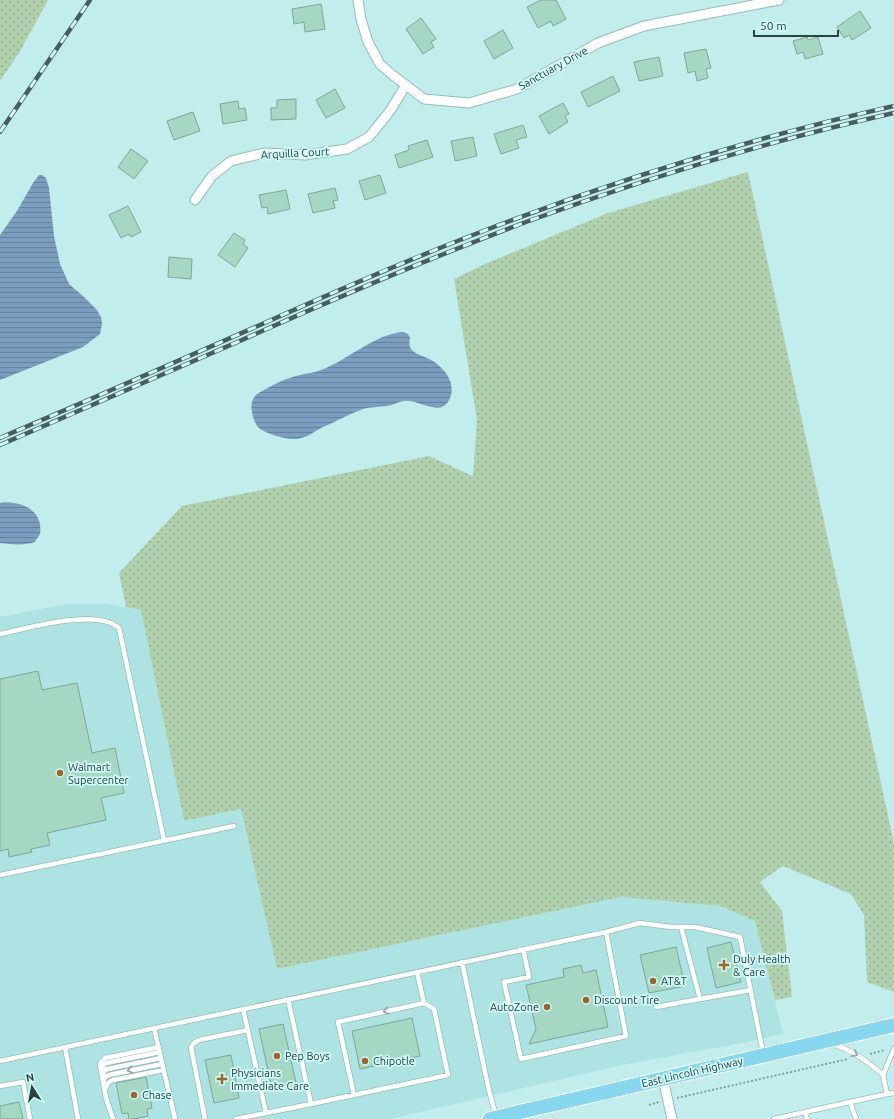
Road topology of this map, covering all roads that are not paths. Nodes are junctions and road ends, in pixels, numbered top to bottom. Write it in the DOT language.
graph roads {
  1 [pos="358,0"];
  2 [pos="779,0"];
  3 [pos="406,85"];
  4 [pos="195,200"];
  5 [pos="0,634"];
  6 [pos="234,826"];
  7 [pos="164,840"];
  8 [pos="0,875"];
  9 [pos="681,927"];
  10 [pos="606,932"];
  11 [pos="523,949"];
  12 [pos="462,962"];
  13 [pos="417,972"];
  14 [pos="751,990"];
  15 [pos="288,999"];
  16 [pos="700,999"];
  17 [pos="424,1003"];
  18 [pos="656,1007"];
  19 [pos="243,1009"];
  20 [pos="894,1025"];
  21 [pos="154,1028"];
  22 [pos="248,1030"];
  23 [pos="822,1042"];
  24 [pos="65,1048"];
  25 [pos="894,1049"];
  26 [pos="159,1050"];
  27 [pos="764,1055"];
  28 [pos="161,1058"];
  29 [pos="0,1061"];
  30 [pos="162,1064"];
  31 [pos="164,1070"];
  32 [pos="102,1073"];
  33 [pos="883,1075"];
  34 [pos="663,1079"];
  35 [pos="103,1083"];
  36 [pos="0,1086"];
  37 [pos="105,1089"];
  38 [pos="894,1093"];
  39 [pos="887,1094"];
  40 [pos="354,1095"];
  41 [pos="850,1102"];
  42 [pos="311,1104"];
  43 [pos="805,1112"];
  44 [pos="266,1113"];
  45 [pos="30,1119"];
  46 [pos="78,1119"];
  47 [pos="113,1119"];
  48 [pos="175,1119"];
  49 [pos="205,1119"];
  50 [pos="236,1119"];
  51 [pos="494,1119"];
  52 [pos="672,1119"];
  53 [pos="774,1119"];
  54 [pos="807,1119"];
  55 [pos="856,1119"];
  1 -- 3 [label="street, Sanctuary Drive"];
  2 -- 3 [label="street, Sanctuary Drive"];
  3 -- 4 [label="street, Arquilla Court"];
  5 -- 7 [label="lane"];
  6 -- 7 [label="lane"];
  7 -- 8 [label="lane"];
  9 -- 10 [label="lane"];
  9 -- 14 [label="lane"];
  9 -- 16 [label="lane"];
  10 -- 11 [label="lane"];
  10 -- 11 [label="lane"];
  11 -- 12 [label="lane"];
  12 -- 13 [label="lane"];
  12 -- 51 [label="lane"];
  13 -- 15 [label="lane"];
  13 -- 17 [label="lane"];
  14 -- 16 [label="lane"];
  14 -- 27 [label="lane"];
  15 -- 19 [label="lane"];
  15 -- 42 [label="lane"];
  16 -- 18 [label="lane"];
  17 -- 40 [label="lane, one-way"];
  17 -- 40 [label="lane"];
  19 -- 21 [label="lane"];
  19 -- 22 [label="lane"];
  20 -- 23 [label="main road, East Lincoln Highway"];
  21 -- 24 [label="lane"];
  21 -- 26 [label="lane"];
  22 -- 44 [label="lane"];
  22 -- 49 [label="lane"];
  23 -- 27 [label="main road, East Lincoln Highway"];
  23 -- 33 [label="lane, one-way"];
  24 -- 29 [label="lane"];
  24 -- 46 [label="lane"];
  25 -- 33 [label="lane"];
  26 -- 28 [label="lane"];
  26 -- 32 [label="lane"];
  27 -- 34 [label="main road, East Lincoln Highway"];
  28 -- 30 [label="lane"];
  28 -- 32 [label="lane"];
  30 -- 31 [label="lane"];
  30 -- 35 [label="lane, one-way"];
  31 -- 37 [label="lane"];
  31 -- 48 [label="lane"];
  32 -- 35 [label="lane"];
  33 -- 39 [label="lane"];
  34 -- 51 [label="main road, East Lincoln Highway"];
  34 -- 52 [label="street"];
  35 -- 37 [label="lane"];
  36 -- 45 [label="lane"];
  37 -- 47 [label="lane"];
  38 -- 39 [label="lane"];
  39 -- 41 [label="lane"];
  40 -- 42 [label="lane"];
  41 -- 43 [label="lane"];
  41 -- 55 [label="lane"];
  42 -- 44 [label="lane"];
  43 -- 53 [label="lane"];
  43 -- 54 [label="lane"];
  44 -- 50 [label="lane"];
}
